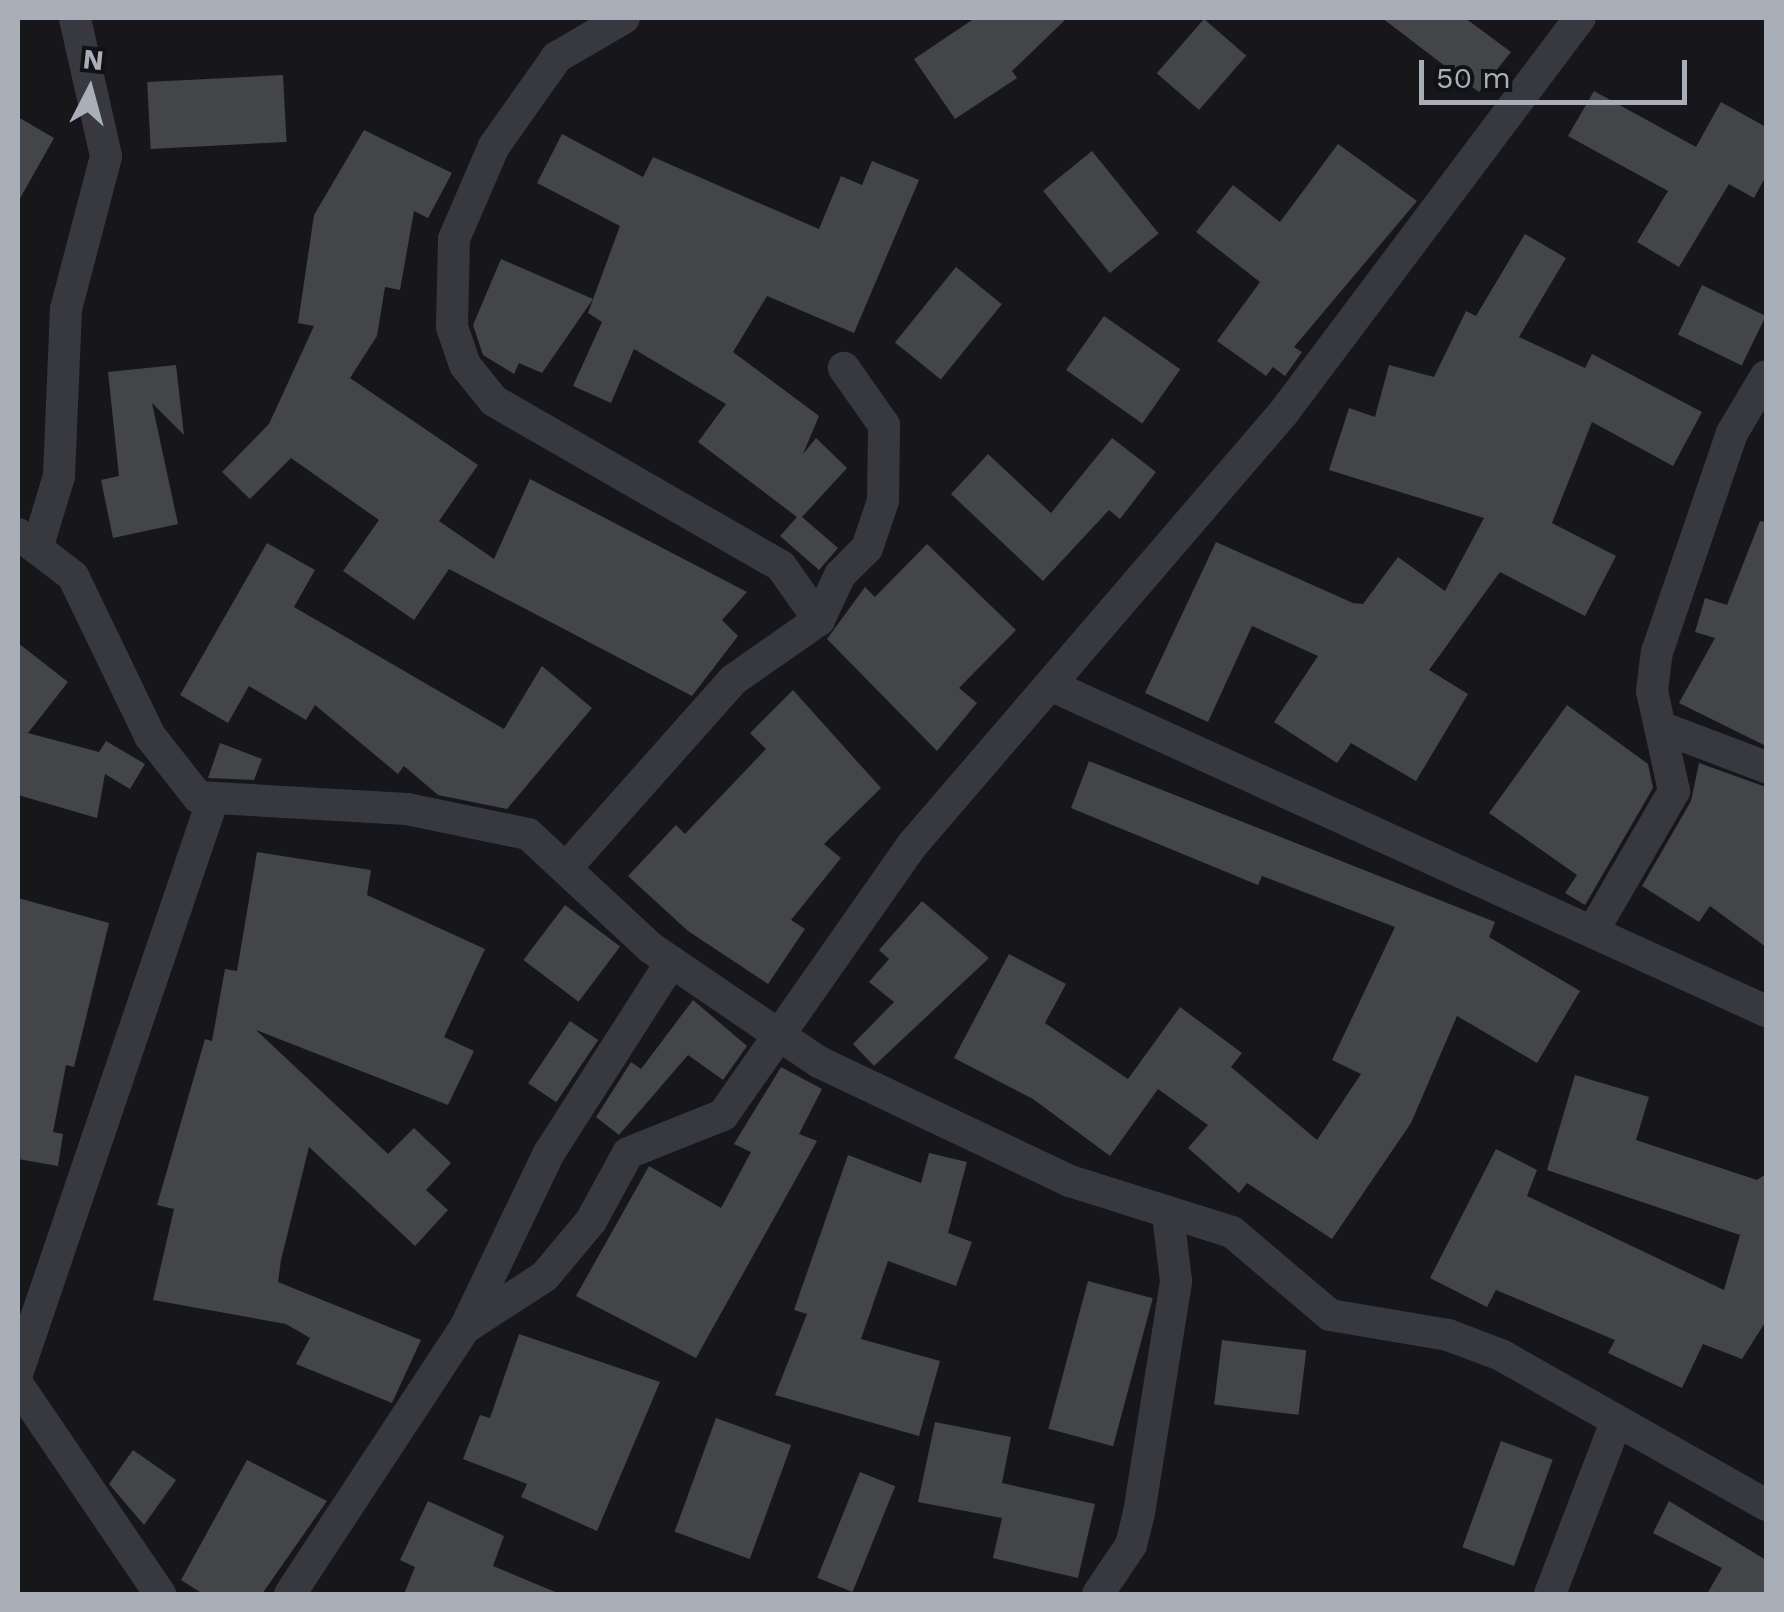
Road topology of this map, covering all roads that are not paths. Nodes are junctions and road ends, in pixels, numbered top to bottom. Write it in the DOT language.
graph roads {
  1 [pos="75,18"];
  2 [pos="624,18"];
  3 [pos="1580,18"];
  4 [pos="844,368"];
  5 [pos="1766,376"];
  6 [pos="28,538"];
  7 [pos="820,620"];
  8 [pos="1050,685"];
  9 [pos="1660,727"];
  10 [pos="1766,767"];
  11 [pos="213,800"];
  12 [pos="568,867"];
  13 [pos="1593,931"];
  14 [pos="671,962"];
  15 [pos="1766,1011"];
  16 [pos="777,1033"];
  17 [pos="1168,1215"];
  18 [pos="466,1328"];
  19 [pos="18,1371"];
  20 [pos="18,1384"];
  21 [pos="1616,1422"];
  22 [pos="1766,1505"];
  23 [pos="160,1594"];
  24 [pos="290,1594"];
  25 [pos="1098,1594"];
  26 [pos="1550,1594"];
  1 -- 6 [label="street"];
  2 -- 7 [label="street"];
  3 -- 8 [label="street"];
  4 -- 7 [label="street"];
  5 -- 9 [label="street"];
  6 -- 11 [label="street"];
  7 -- 12 [label="street"];
  8 -- 13 [label="street"];
  8 -- 16 [label="street"];
  9 -- 10 [label="street"];
  9 -- 13 [label="street"];
  11 -- 12 [label="street"];
  11 -- 19 [label="street"];
  12 -- 14 [label="street"];
  13 -- 15 [label="street"];
  14 -- 16 [label="street"];
  14 -- 18 [label="street"];
  16 -- 17 [label="street"];
  16 -- 18 [label="street"];
  17 -- 21 [label="street"];
  17 -- 25 [label="street"];
  18 -- 24 [label="street"];
  20 -- 23 [label="street"];
  21 -- 22 [label="street"];
  21 -- 26 [label="street"];
}
